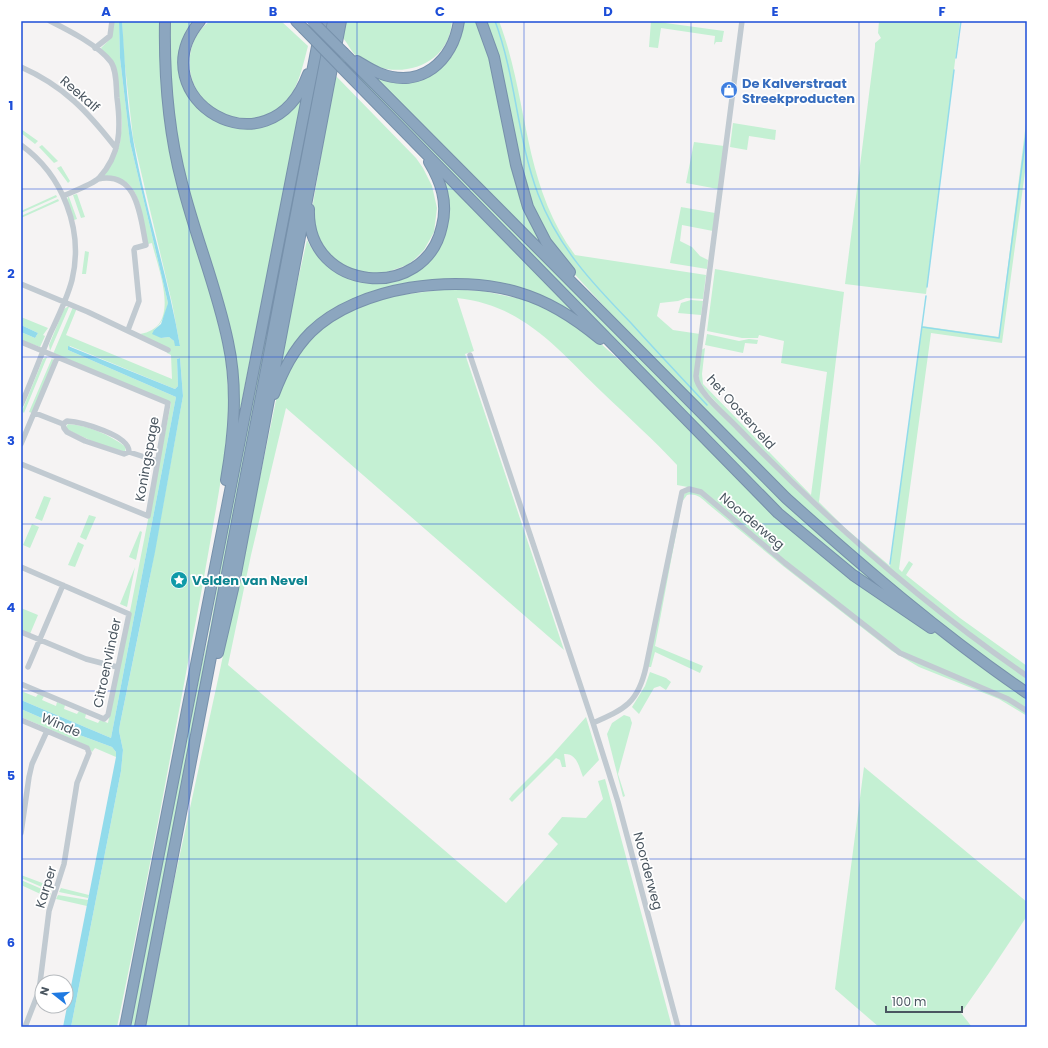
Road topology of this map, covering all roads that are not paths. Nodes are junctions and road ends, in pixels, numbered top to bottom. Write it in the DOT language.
graph roads {
  1 [pos="50,21"];
  2 [pos="112,21"];
  3 [pos="165,21"];
  4 [pos="200,21"];
  5 [pos="312,21"];
  6 [pos="322,21"];
  7 [pos="333,21"];
  8 [pos="341,21"];
  9 [pos="460,21"];
  10 [pos="481,21"];
  11 [pos="742,21"];
  12 [pos="298,23"];
  13 [pos="95,48"];
  14 [pos="316,51"];
  15 [pos="344,53"];
  16 [pos="21,66"];
  17 [pos="416,144"];
  18 [pos="21,145"];
  19 [pos="116,148"];
  20 [pos="98,179"];
  21 [pos="310,181"];
  22 [pos="63,196"];
  23 [pos="21,284"];
  24 [pos="65,301"];
  25 [pos="599,310"];
  26 [pos="128,330"];
  27 [pos="21,342"];
  28 [pos="168,350"];
  29 [pos="43,352"];
  30 [pos="470,355"];
  31 [pos="57,358"];
  32 [pos="639,371"];
  33 [pos="21,405"];
  34 [pos="35,413"];
  35 [pos="265,416"];
  36 [pos="63,424"];
  37 [pos="21,444"];
  38 [pos="128,452"];
  39 [pos="157,461"];
  40 [pos="21,464"];
  41 [pos="216,563"];
  42 [pos="21,567"];
  43 [pos="63,585"];
  44 [pos="21,632"];
  45 [pos="40,640"];
  46 [pos="957,642"];
  47 [pos="28,667"];
  48 [pos="117,667"];
  49 [pos="1027,676"];
  50 [pos="21,684"];
  51 [pos="1027,693"];
  52 [pos="1027,711"];
  53 [pos="201,713"];
  54 [pos="21,720"];
  55 [pos="593,723"];
  56 [pos="47,731"];
  57 [pos="89,753"];
  58 [pos="21,833"];
  59 [pos="24,1027"];
  60 [pos="125,1027"];
  61 [pos="140,1027"];
  62 [pos="678,1027"];
  1 -- 13 [label="street"];
  2 -- 13 [label="street"];
  3 -- 41 [label="highway"];
  4 -- 14 [label="highway"];
  5 -- 15 [label="highway, bridge"];
  6 -- 14 [label="highway"];
  7 -- 53 [label="highway"];
  8 -- 21 [label="highway"];
  9 -- 15 [label="highway"];
  10 -- 25 [label="highway"];
  11 -- 49 [label="street, het Oosterveld"];
  12 -- 17 [label="highway, bridge"];
  13 -- 19 [label="street"];
  14 -- 41 [label="highway"];
  15 -- 25 [label="highway"];
  16 -- 19 [label="street, Reekalf"];
  17 -- 21 [label="highway"];
  17 -- 32 [label="highway"];
  18 -- 22 [label="street"];
  19 -- 20 [label="street"];
  20 -- 22 [label="street"];
  20 -- 26 [label="street"];
  21 -- 35 [label="highway"];
  22 -- 24 [label="street"];
  23 -- 24 [label="street"];
  24 -- 26 [label="street"];
  24 -- 29 [label="street"];
  25 -- 46 [label="highway"];
  26 -- 28 [label="street"];
  27 -- 29 [label="street, Koningspage"];
  29 -- 31 [label="street, Koningspage"];
  29 -- 33 [label="street"];
  30 -- 55 [label="street, Noorderweg"];
  31 -- 34 [label="street"];
  31 -- 39 [label="street, Koningspage"];
  32 -- 35 [label="highway"];
  32 -- 46 [label="highway"];
  34 -- 36 [label="street"];
  34 -- 37 [label="street"];
  35 -- 53 [label="highway"];
  36 -- 38 [label="street"];
  36 -- 38 [label="street"];
  38 -- 39 [label="street"];
  39 -- 40 [label="street, Koningspage"];
  41 -- 60 [label="highway"];
  42 -- 43 [label="street, Citroenvlinder"];
  43 -- 45 [label="street"];
  43 -- 48 [label="street, Citroenvlinder"];
  44 -- 45 [label="street"];
  45 -- 47 [label="street"];
  45 -- 48 [label="street"];
  46 -- 51 [label="highway"];
  48 -- 50 [label="street, Citroenvlinder"];
  52 -- 55 [label="street, Noorderweg"];
  53 -- 61 [label="highway"];
  54 -- 56 [label="street, Winde"];
  55 -- 62 [label="street, Noorderweg"];
  56 -- 57 [label="street, Winde"];
  56 -- 58 [label="street"];
  57 -- 59 [label="street, Karper"];
}
